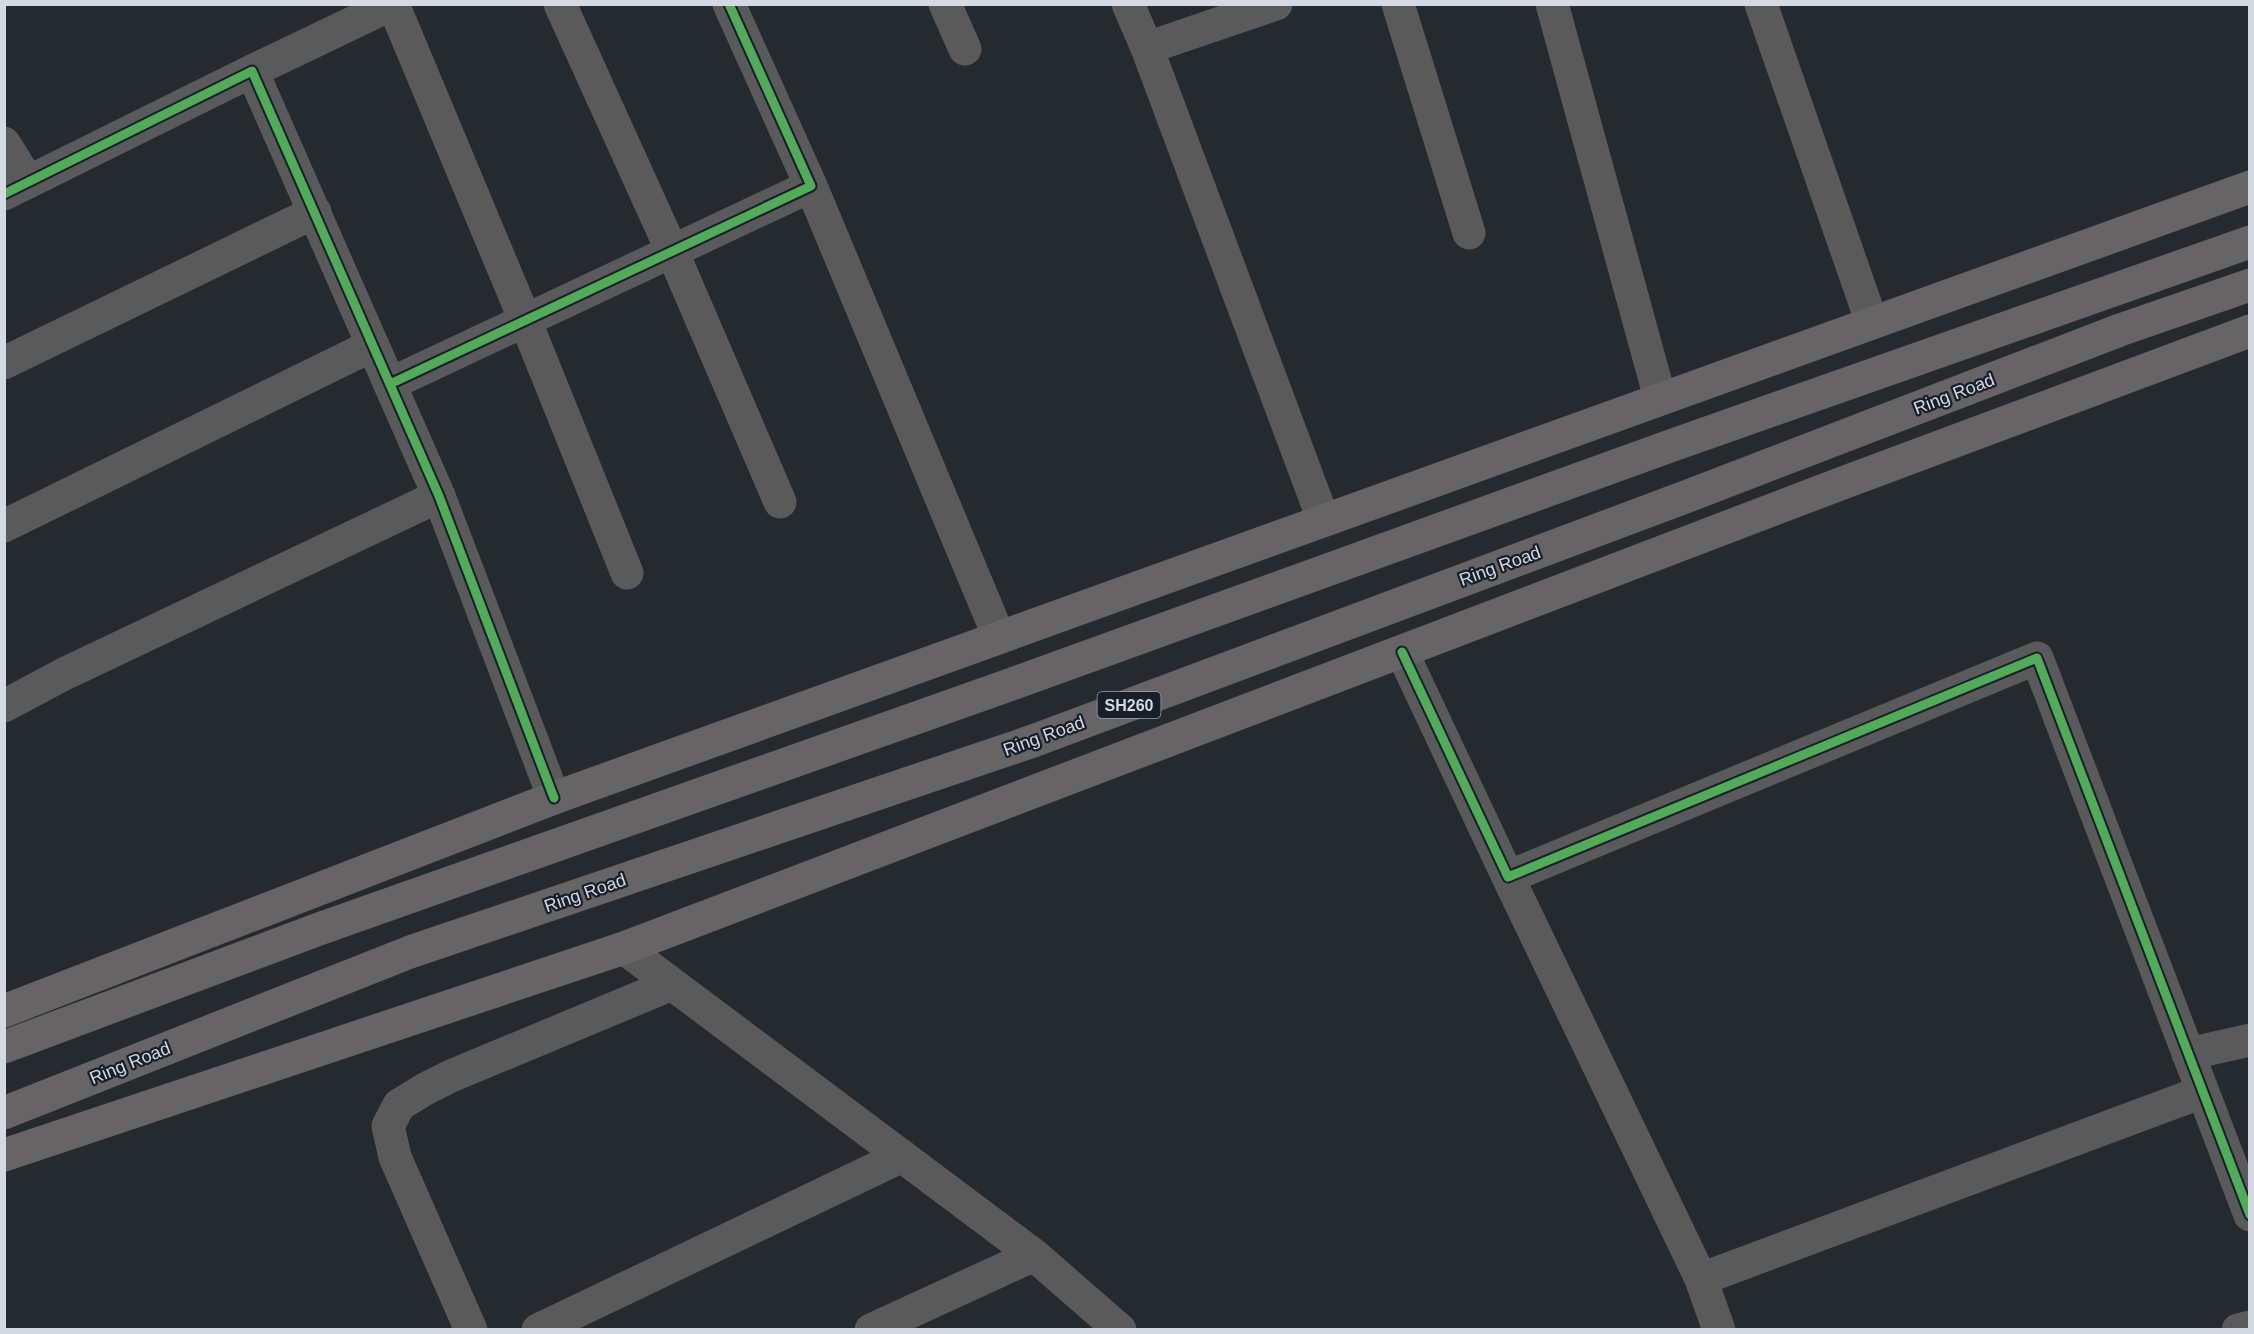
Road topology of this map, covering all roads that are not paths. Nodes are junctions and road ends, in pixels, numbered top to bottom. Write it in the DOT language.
graph roads {
  1 [pos="393,4"];
  2 [pos="560,4"];
  3 [pos="729,4"];
  4 [pos="945,4"];
  5 [pos="1128,4"];
  6 [pos="1276,4"];
  7 [pos="1398,4"];
  8 [pos="1552,4"];
  9 [pos="1761,4"];
  10 [pos="1147,48"];
  11 [pos="965,49"];
  12 [pos="252,71"];
  13 [pos="4,143"];
  14 [pos="811,186"];
  15 [pos="2250,187"];
  16 [pos="16,188"];
  17 [pos="315,212"];
  18 [pos="1469,233"];
  19 [pos="2250,242"];
  20 [pos="672,251"];
  21 [pos="2250,285"];
  22 [pos="525,320"];
  23 [pos="1872,323"];
  24 [pos="2250,331"];
  25 [pos="373,345"];
  26 [pos="4,363"];
  27 [pos="390,384"];
  28 [pos="1660,398"];
  29 [pos="439,496"];
  30 [pos="780,502"];
  31 [pos="1323,519"];
  32 [pos="4,526"];
  33 [pos="627,573"];
  34 [pos="999,637"];
  35 [pos="1402,652"];
  36 [pos="4,705"];
  37 [pos="554,798"];
  38 [pos="1508,877"];
  39 [pos="624,948"];
  40 [pos="672,984"];
  41 [pos="4,1011"];
  42 [pos="2250,1040"];
  43 [pos="4,1047"];
  44 [pos="2188,1054"];
  45 [pos="2202,1092"];
  46 [pos="4,1113"];
  47 [pos="4,1155"];
  48 [pos="902,1156"];
  49 [pos="2250,1215"];
  50 [pos="1034,1255"];
  51 [pos="1701,1279"];
  52 [pos="2250,1327"];
  53 [pos="471,1329"];
  54 [pos="538,1329"];
  55 [pos="871,1329"];
  56 [pos="1120,1329"];
  57 [pos="1719,1329"];
  58 [pos="2238,1329"];
  1 -- 12 [label="street"];
  1 -- 22 [label="street"];
  2 -- 20 [label="street"];
  3 -- 14 [label="street"];
  4 -- 11 [label="street"];
  5 -- 10 [label="street"];
  6 -- 10 [label="street"];
  7 -- 18 [label="street"];
  8 -- 28 [label="street"];
  9 -- 23 [label="street"];
  10 -- 31 [label="street"];
  12 -- 16 [label="street"];
  12 -- 17 [label="street"];
  13 -- 16 [label="street"];
  14 -- 20 [label="street"];
  14 -- 34 [label="street"];
  15 -- 23 [label="main road"];
  17 -- 25 [label="street"];
  17 -- 26 [label="street"];
  19 -- 43 [label="main road"];
  20 -- 22 [label="street"];
  20 -- 30 [label="street"];
  21 -- 46 [label="main road, Ring Road / SH260"];
  22 -- 27 [label="street"];
  22 -- 33 [label="street"];
  23 -- 28 [label="main road"];
  24 -- 35 [label="main road, SH260"];
  25 -- 27 [label="street"];
  25 -- 32 [label="street"];
  27 -- 29 [label="street"];
  28 -- 31 [label="main road"];
  29 -- 36 [label="street"];
  29 -- 37 [label="street"];
  31 -- 34 [label="main road"];
  34 -- 37 [label="main road"];
  35 -- 38 [label="street"];
  35 -- 39 [label="main road, SH260"];
  37 -- 41 [label="main road"];
  38 -- 44 [label="street"];
  38 -- 51 [label="street"];
  39 -- 40 [label="street"];
  39 -- 47 [label="main road, SH260"];
  40 -- 48 [label="street"];
  40 -- 53 [label="street"];
  42 -- 44 [label="street"];
  44 -- 45 [label="street"];
  45 -- 49 [label="street"];
  45 -- 51 [label="street"];
  48 -- 50 [label="street"];
  48 -- 54 [label="street"];
  50 -- 55 [label="street"];
  50 -- 56 [label="street"];
  51 -- 57 [label="street"];
  52 -- 58 [label="street"];
}
